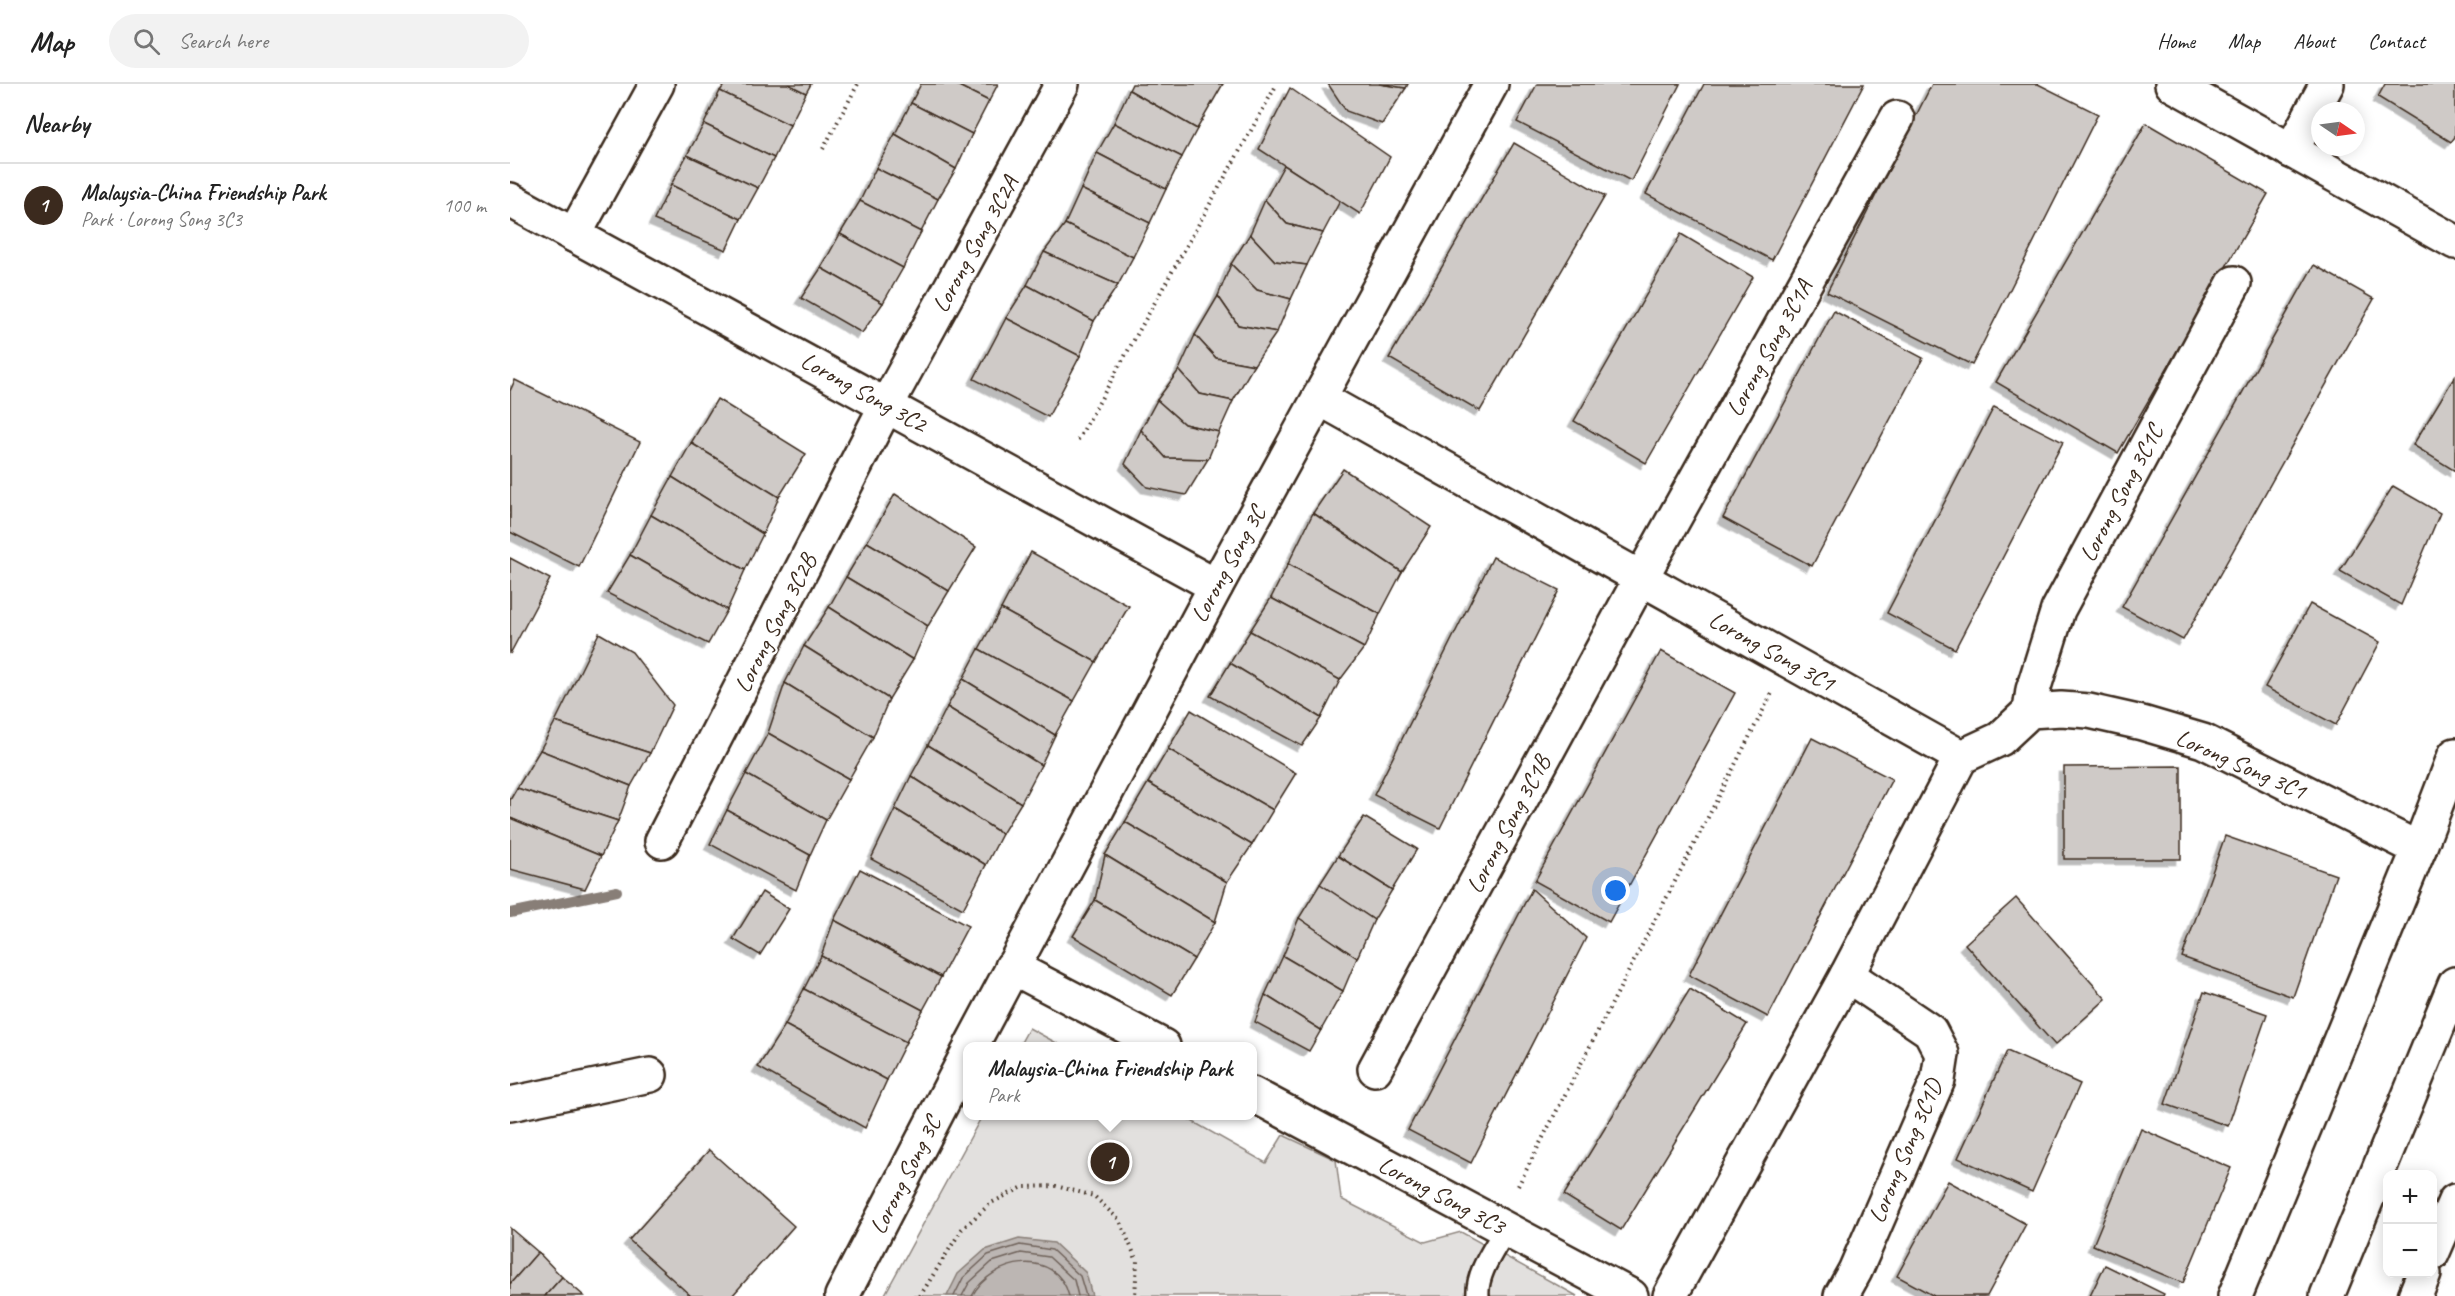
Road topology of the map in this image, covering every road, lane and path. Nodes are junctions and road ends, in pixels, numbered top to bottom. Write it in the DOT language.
graph roads {
  1 [pos="657,84"];
  2 [pos="858,84"];
  3 [pos="1062,84"];
  4 [pos="1277,84"];
  5 [pos="1491,84"];
  6 [pos="2172,84"];
  7 [pos="2326,84"];
  8 [pos="1897,118"];
  9 [pos="823,149"];
  10 [pos="2291,151"];
  11 [pos="510,200"];
  12 [pos="574,235"];
  13 [pos="2455,242"];
  14 [pos="2234,283"];
  15 [pos="1319,398"];
  16 [pos="887,404"];
  17 [pos="1078,440"];
  18 [pos="1641,578"];
  19 [pos="1216,586"];
  20 [pos="1789,661"];
  21 [pos="2030,711"];
  22 [pos="2455,755"];
  23 [pos="1961,757"];
  24 [pos="662,841"];
  25 [pos="2419,849"];
  26 [pos="1012,967"];
  27 [pos="1847,975"];
  28 [pos="2455,984"];
  29 [pos="974,1042"];
  30 [pos="1154,1042"];
  31 [pos="963,1063"];
  32 [pos="1375,1069"];
  33 [pos="650,1075"];
  34 [pos="1257,1097"];
  35 [pos="510,1104"];
  36 [pos="1518,1186"];
  37 [pos="2455,1201"];
  38 [pos="1506,1228"];
  39 [pos="2437,1244"];
  40 [pos="2422,1278"];
  41 [pos="842,1296"];
  42 [pos="920,1296"];
  43 [pos="1135,1296"];
  44 [pos="1478,1296"];
  45 [pos="1631,1296"];
  46 [pos="1670,1296"];
  47 [pos="1841,1296"];
  48 [pos="2235,1296"];
  49 [pos="2327,1296"];
  50 [pos="2415,1296"];
  1 -- 12 [label="street"];
  2 -- 9 [label="path"];
  3 -- 16 [label="street, Lorong Song 3C2A"];
  4 -- 17 [label="path"];
  5 -- 15 [label="street, Lorong Song 3C"];
  6 -- 10 [label="street"];
  7 -- 10 [label="street"];
  8 -- 18 [label="street, Lorong Song 3C1A"];
  10 -- 13 [label="street"];
  11 -- 12 [label="street, Lorong Song 3C2"];
  12 -- 16 [label="street, Lorong Song 3C2"];
  14 -- 21 [label="street, Lorong Song 3C1C"];
  15 -- 18 [label="street, Lorong Song 3C1"];
  15 -- 19 [label="street, Lorong Song 3C"];
  16 -- 19 [label="street, Lorong Song 3C2"];
  16 -- 24 [label="street, Lorong Song 3C2B"];
  18 -- 20 [label="street, Lorong Song 3C1"];
  18 -- 32 [label="street, Lorong Song 3C1B"];
  19 -- 26 [label="street, Lorong Song 3C"];
  20 -- 23 [label="street, Lorong Song 3C1"];
  20 -- 36 [label="path"];
  21 -- 23 [label="street"];
  21 -- 25 [label="street, Lorong Song 3C1"];
  22 -- 25 [label="street"];
  23 -- 27 [label="street"];
  25 -- 48 [label="street"];
  26 -- 29 [label="street, Lorong Song 3C"];
  26 -- 30 [label="street"];
  27 -- 46 [label="street"];
  27 -- 47 [label="street, Lorong Song 3C1D"];
  28 -- 49 [label="street"];
  31 -- 41 [label="street, Lorong Song 3C"];
  33 -- 35 [label="street"];
  34 -- 38 [label="street, Lorong Song 3C3"];
  37 -- 39 [label="street"];
  38 -- 44 [label="lane"];
  38 -- 45 [label="street, Lorong Song 3C3"];
  40 -- 50 [label="street"];
  42 -- 43 [label="path"];
}
